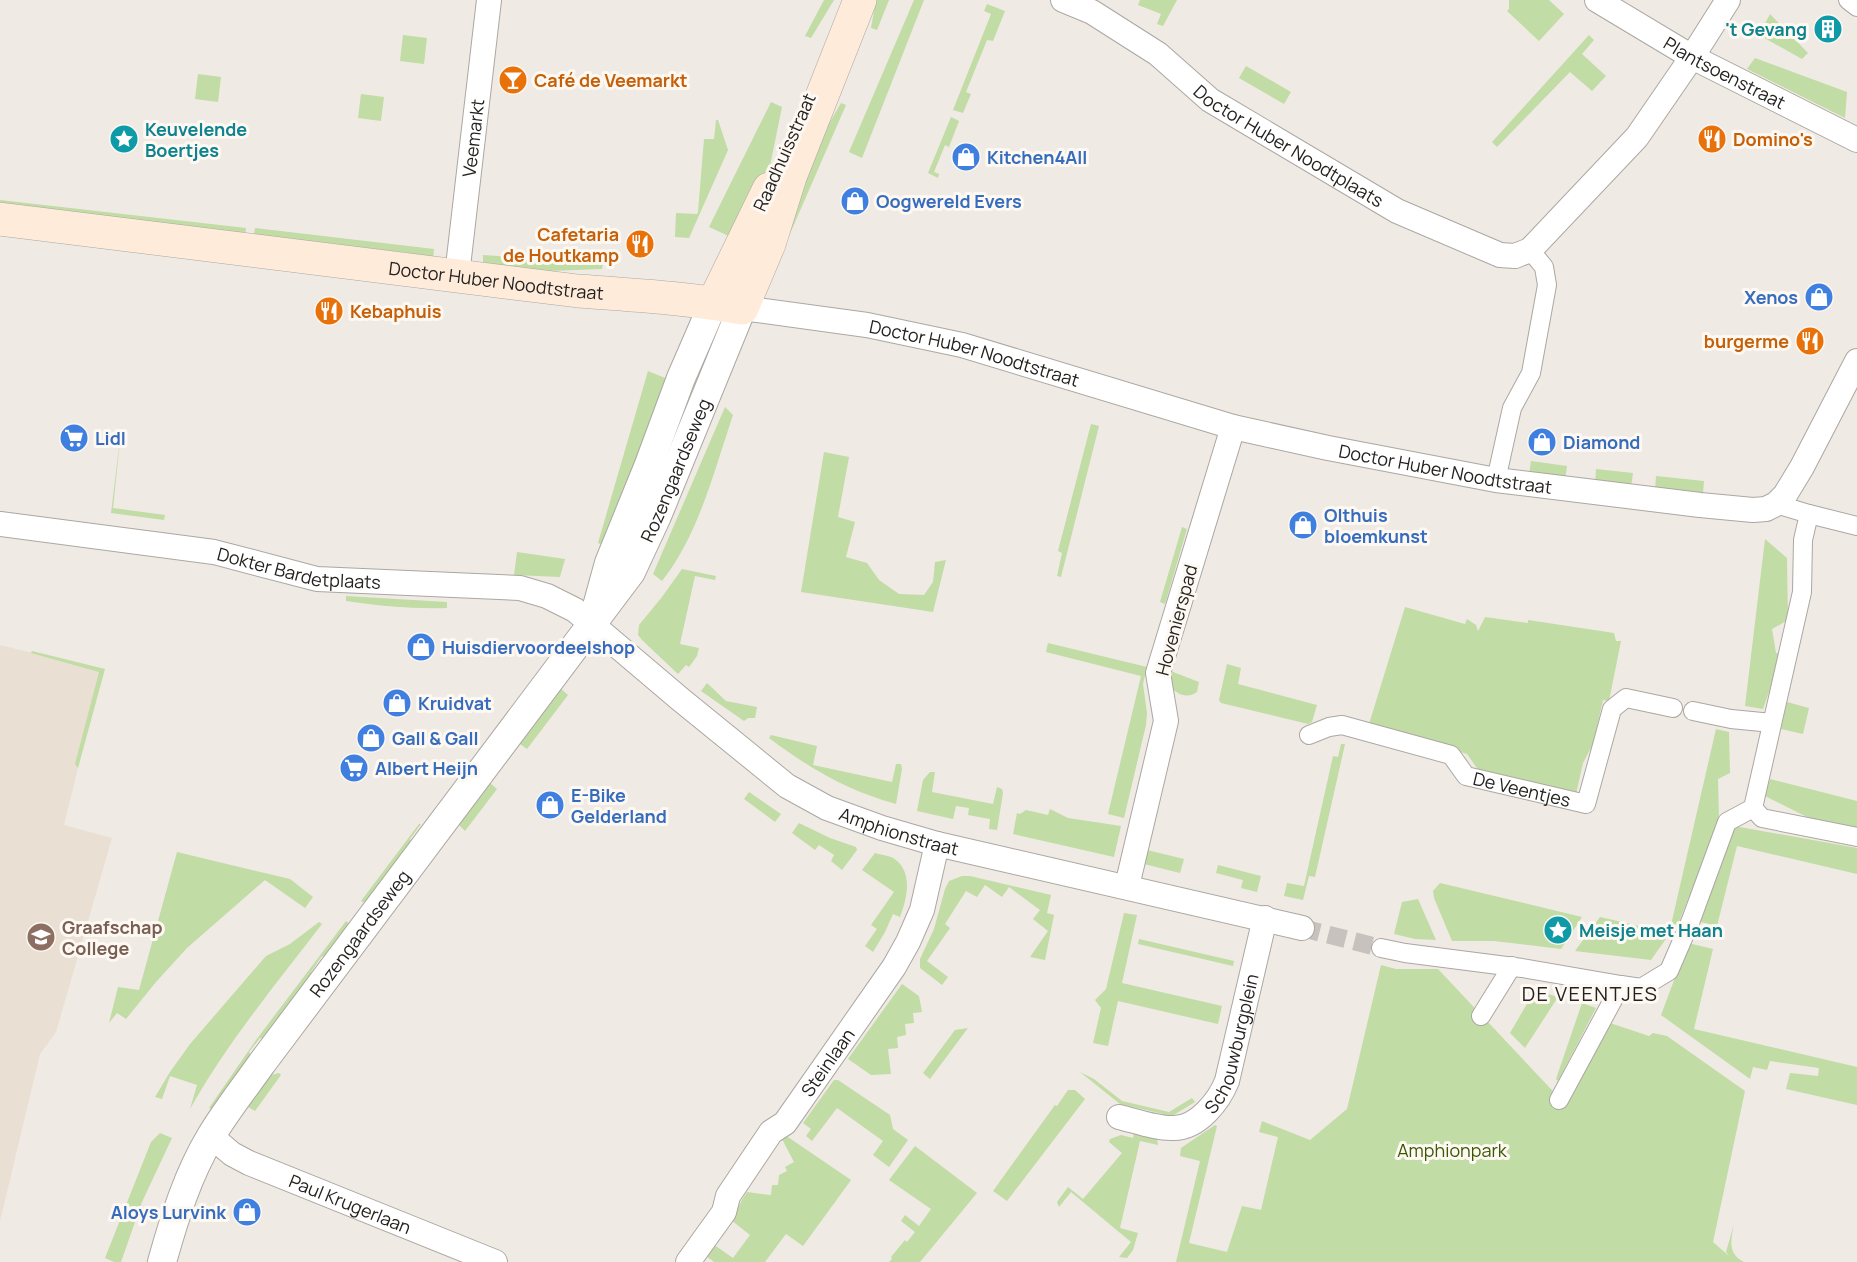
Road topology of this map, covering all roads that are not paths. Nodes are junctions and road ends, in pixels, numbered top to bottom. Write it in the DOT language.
graph roads {
  1 [pos="489,0"];
  2 [pos="849,0"];
  3 [pos="860,0"];
  4 [pos="1063,0"];
  5 [pos="1597,0"];
  6 [pos="1728,0"];
  7 [pos="1848,0"];
  8 [pos="1857,7"];
  9 [pos="1692,57"];
  10 [pos="1857,140"];
  11 [pos="0,219"];
  12 [pos="1530,250"];
  13 [pos="458,261"];
  14 [pos="728,305"];
  15 [pos="1857,362"];
  16 [pos="1233,427"];
  17 [pos="1496,480"];
  18 [pos="1776,504"];
  19 [pos="1809,514"];
  20 [pos="0,524"];
  21 [pos="1857,526"];
  22 [pos="592,624"];
  23 [pos="1673,708"];
  24 [pos="1693,711"];
  25 [pos="1772,723"];
  26 [pos="1309,735"];
  27 [pos="1753,808"];
  28 [pos="1857,837"];
  29 [pos="937,844"];
  30 [pos="1127,886"];
  31 [pos="1265,918"];
  32 [pos="1302,928"];
  33 [pos="1382,948"];
  34 [pos="1512,966"];
  35 [pos="1621,985"];
  36 [pos="1481,1016"];
  37 [pos="1559,1100"];
  38 [pos="1119,1117"];
  39 [pos="211,1136"];
  40 [pos="162,1262"];
  41 [pos="495,1262"];
  42 [pos="688,1262"];
  1 -- 13 [label="street, Veemarkt"];
  2 -- 14 [label="main road, Raadhuisstraat"];
  3 -- 14 [label="main road, Raadhuisstraat"];
  4 -- 12 [label="street, Doctor Huber Noodtplaats"];
  5 -- 9 [label="street, Plantsoenstraat"];
  6 -- 9 [label="street"];
  7 -- 8 [label="street"];
  9 -- 10 [label="street, Plantsoenstraat"];
  9 -- 12 [label="street"];
  11 -- 13 [label="main road, Doctor Huber Noodtstraat"];
  12 -- 17 [label="street"];
  13 -- 14 [label="main road, Doctor Huber Noodtstraat"];
  14 -- 16 [label="street, Doctor Huber Noodtstraat"];
  14 -- 22 [label="street, Rozengaardseweg"];
  15 -- 18 [label="street"];
  16 -- 17 [label="street, Doctor Huber Noodtstraat"];
  16 -- 30 [label="street, Hovenierspad"];
  17 -- 18 [label="street, Doctor Huber Noodtstraat"];
  18 -- 19 [label="street"];
  19 -- 21 [label="street"];
  19 -- 25 [label="street"];
  20 -- 22 [label="street, Dokter Bardetplaats"];
  22 -- 29 [label="street, Amphionstraat"];
  22 -- 39 [label="street, Rozengaardseweg"];
  23 -- 26 [label="street, De Veentjes"];
  24 -- 25 [label="street"];
  25 -- 27 [label="street"];
  27 -- 28 [label="street"];
  27 -- 35 [label="street"];
  29 -- 30 [label="street, Amphionstraat"];
  29 -- 42 [label="street, Steinlaan"];
  30 -- 31 [label="street, Amphionstraat"];
  31 -- 32 [label="street"];
  31 -- 38 [label="street, Schouwburgplein"];
  33 -- 34 [label="street"];
  34 -- 35 [label="street"];
  34 -- 36 [label="street"];
  35 -- 37 [label="street"];
  39 -- 40 [label="street, Rozengaardseweg"];
  39 -- 41 [label="street, Paul Krugerlaan"];
}
